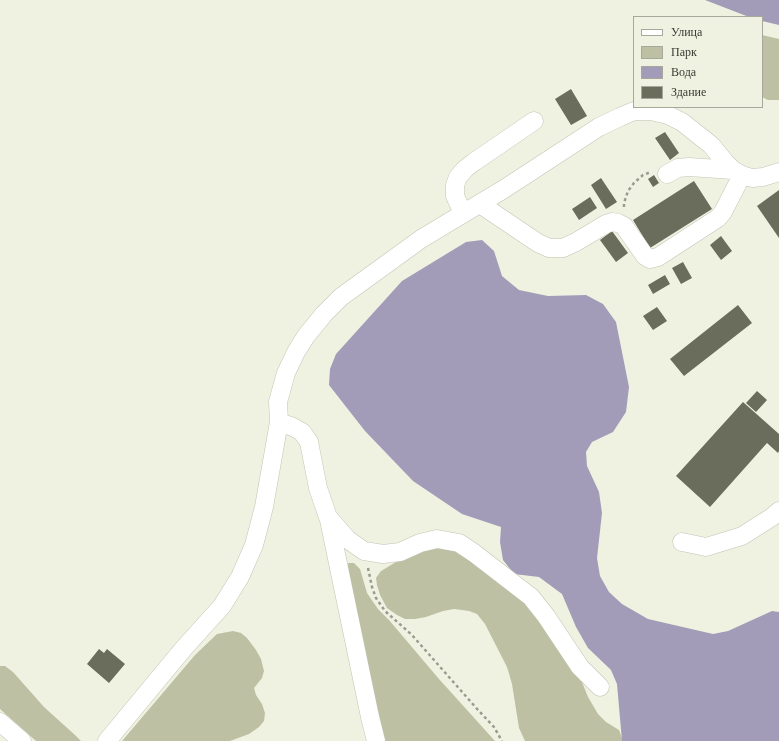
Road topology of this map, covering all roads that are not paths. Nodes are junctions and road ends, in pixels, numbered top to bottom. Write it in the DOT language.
graph roads {
  1 [pos="534,122"];
  2 [pos="779,172"];
  3 [pos="737,173"];
  4 [pos="667,174"];
  5 [pos="480,204"];
  6 [pos="463,213"];
  7 [pos="279,422"];
  8 [pos="779,511"];
  9 [pos="328,517"];
  10 [pos="682,542"];
  11 [pos="600,687"];
  12 [pos="0,722"];
  13 [pos="22,741"];
  14 [pos="107,741"];
  15 [pos="376,741"];
  1 -- 6 [label="street"];
  2 -- 3 [label="street"];
  3 -- 4 [label="street"];
  3 -- 5 [label="street"];
  3 -- 5 [label="street"];
  5 -- 6 [label="street"];
  6 -- 7 [label="street"];
  7 -- 9 [label="street"];
  7 -- 14 [label="street"];
  8 -- 10 [label="street"];
  9 -- 11 [label="street"];
  9 -- 15 [label="street"];
  12 -- 13 [label="street"];
}
